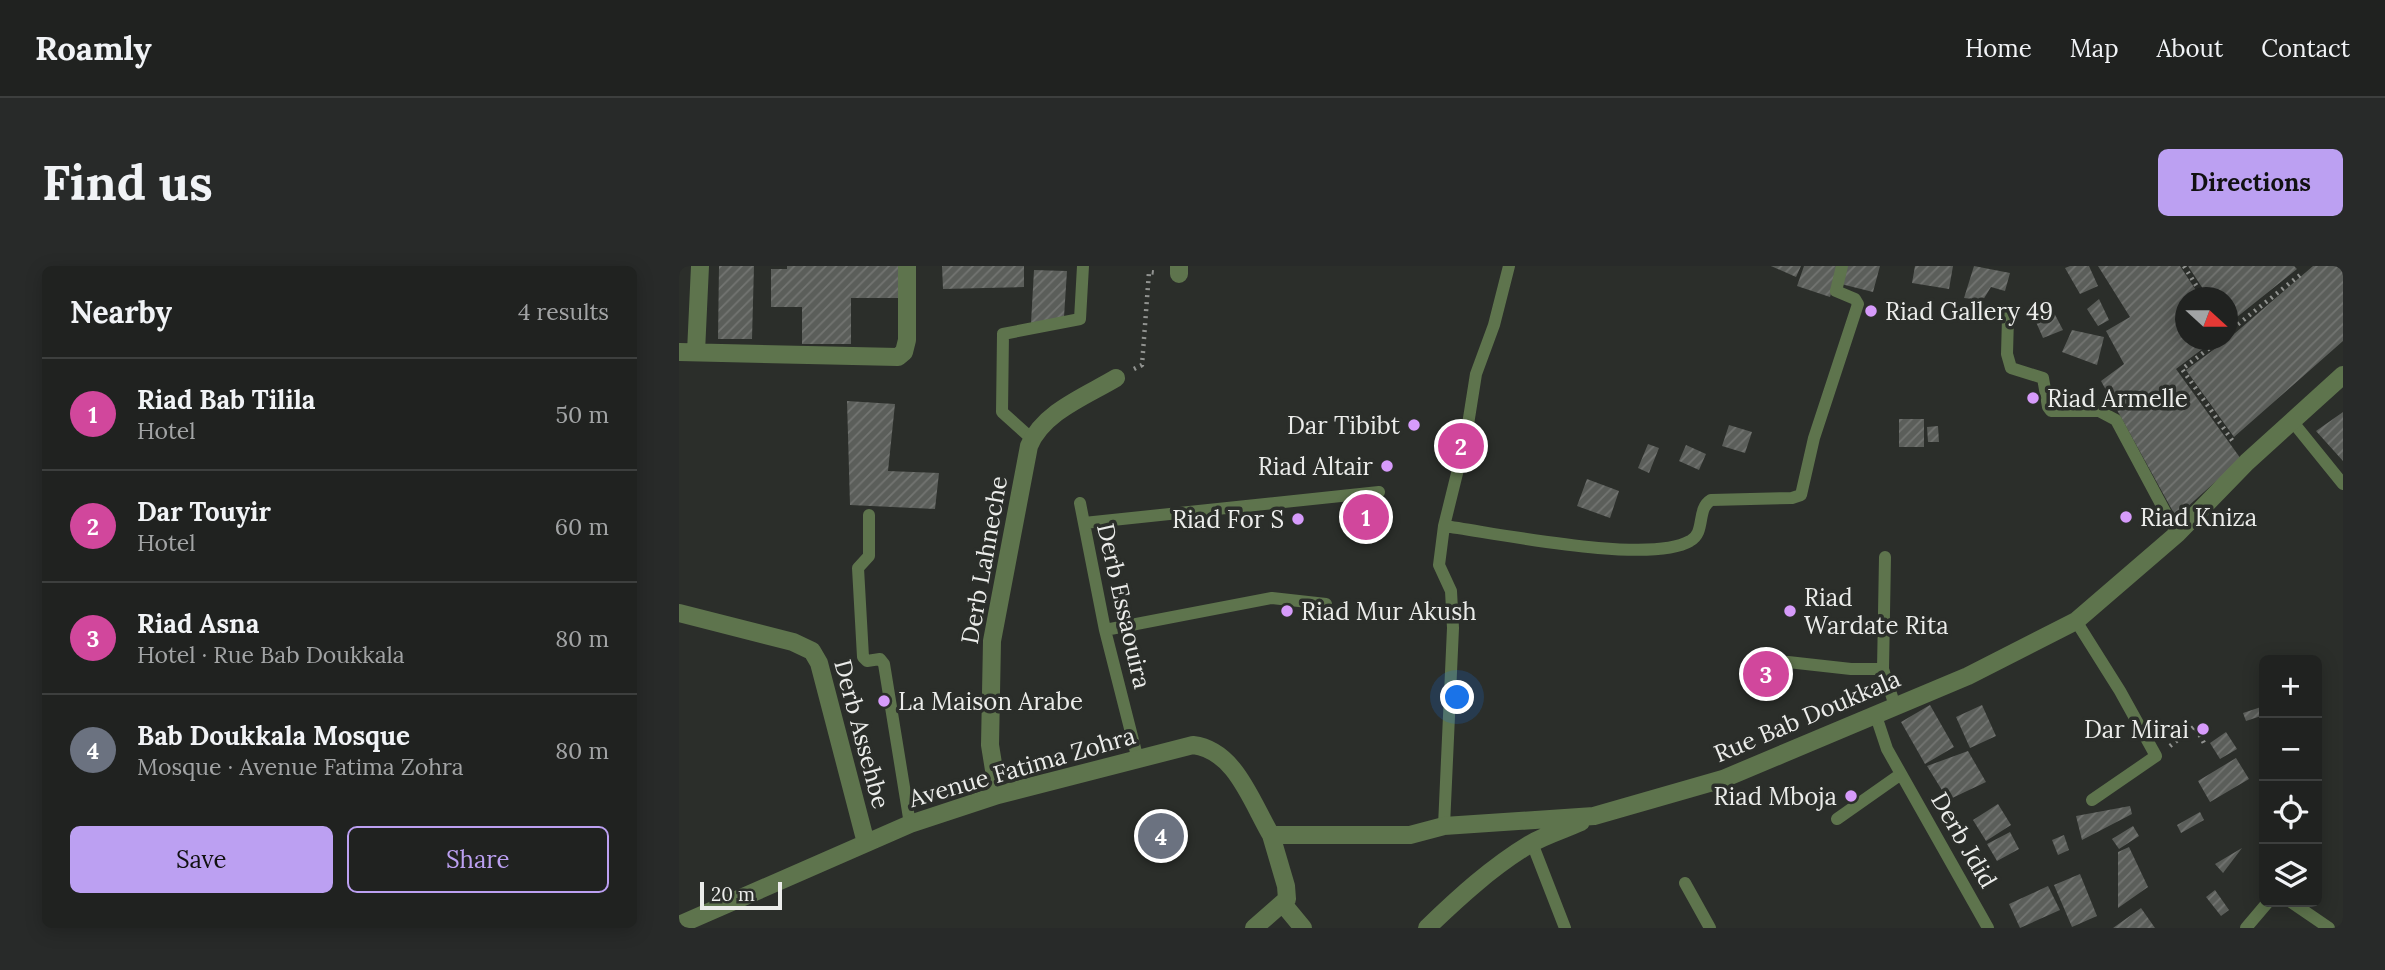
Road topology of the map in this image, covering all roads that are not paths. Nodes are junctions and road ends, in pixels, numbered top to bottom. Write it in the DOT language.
graph roads {
  1 [pos="700,266"];
  2 [pos="907,266"];
  3 [pos="1083,266"];
  4 [pos="1509,266"];
  5 [pos="1842,266"];
  6 [pos="2008,317"];
  7 [pos="688,352"];
  8 [pos="2343,375"];
  9 [pos="1116,378"];
  10 [pos="2292,421"];
  11 [pos="1032,439"];
  12 [pos="2343,484"];
  13 [pos="1379,492"];
  14 [pos="1080,503"];
  15 [pos="869,515"];
  16 [pos="1084,523"];
  17 [pos="1444,526"];
  18 [pos="2177,534"];
  19 [pos="1885,557"];
  20 [pos="1326,604"];
  21 [pos="679,613"];
  22 [pos="2076,621"];
  23 [pos="1105,630"];
  24 [pos="1788,662"];
  25 [pos="1883,669"];
  26 [pos="1895,706"];
  27 [pos="1875,716"];
  28 [pos="1138,760"];
  29 [pos="1901,774"];
  30 [pos="998,795"];
  31 [pos="2092,800"];
  32 [pos="1594,816"];
  33 [pos="1837,819"];
  34 [pos="910,824"];
  35 [pos="1444,826"];
  36 [pos="1271,835"];
  37 [pos="866,843"];
  38 [pos="1532,843"];
  39 [pos="1685,883"];
  40 [pos="1284,905"];
  41 [pos="2264,907"];
  42 [pos="2298,907"];
  43 [pos="679,925"];
  44 [pos="1254,928"];
  45 [pos="1303,928"];
  46 [pos="1427,928"];
  47 [pos="1565,928"];
  48 [pos="1710,928"];
  49 [pos="1988,928"];
  50 [pos="2246,928"];
  51 [pos="2329,928"];
  1 -- 7 [label="street"];
  2 -- 7 [label="street"];
  3 -- 11 [label="lane"];
  4 -- 17 [label="lane"];
  5 -- 17 [label="lane"];
  6 -- 18 [label="lane"];
  8 -- 10 [label="street, Rue Bab Doukkala"];
  9 -- 11 [label="street"];
  10 -- 12 [label="lane"];
  10 -- 18 [label="street, Rue Bab Doukkala"];
  11 -- 30 [label="street, Derb Lahneche"];
  13 -- 16 [label="lane"];
  14 -- 16 [label="lane, Derb Essaouira"];
  15 -- 34 [label="lane"];
  16 -- 23 [label="lane, Derb Essaouira"];
  17 -- 35 [label="lane"];
  18 -- 22 [label="street, Rue Bab Doukkala"];
  19 -- 25 [label="lane"];
  20 -- 23 [label="lane"];
  21 -- 37 [label="street, Derb Assehbe"];
  22 -- 26 [label="street, Rue Bab Doukkala"];
  22 -- 31 [label="lane"];
  23 -- 28 [label="lane, Derb Essaouira"];
  24 -- 25 [label="lane"];
  25 -- 26 [label="lane"];
  26 -- 27 [label="street, Rue Bab Doukkala"];
  27 -- 29 [label="lane, Derb Jdid"];
  27 -- 32 [label="street, Rue Bab Doukkala"];
  28 -- 30 [label="street, Avenue Fatima Zohra"];
  28 -- 36 [label="street, Avenue Fatima Zohra"];
  29 -- 33 [label="lane, Derb Jdid"];
  29 -- 49 [label="lane, Derb Jdid"];
  30 -- 34 [label="street, Avenue Fatima Zohra"];
  32 -- 35 [label="street, Rue Bab Doukkala"];
  32 -- 38 [label="street"];
  34 -- 37 [label="street, Avenue Fatima Zohra"];
  35 -- 36 [label="street, Rue Bab Doukkala"];
  36 -- 40 [label="street"];
  37 -- 43 [label="street, Avenue Fatima Zohra"];
  38 -- 46 [label="street"];
  38 -- 47 [label="lane"];
  39 -- 48 [label="lane"];
  40 -- 44 [label="street"];
  40 -- 45 [label="street"];
  41 -- 50 [label="lane"];
  42 -- 51 [label="lane"];
}
